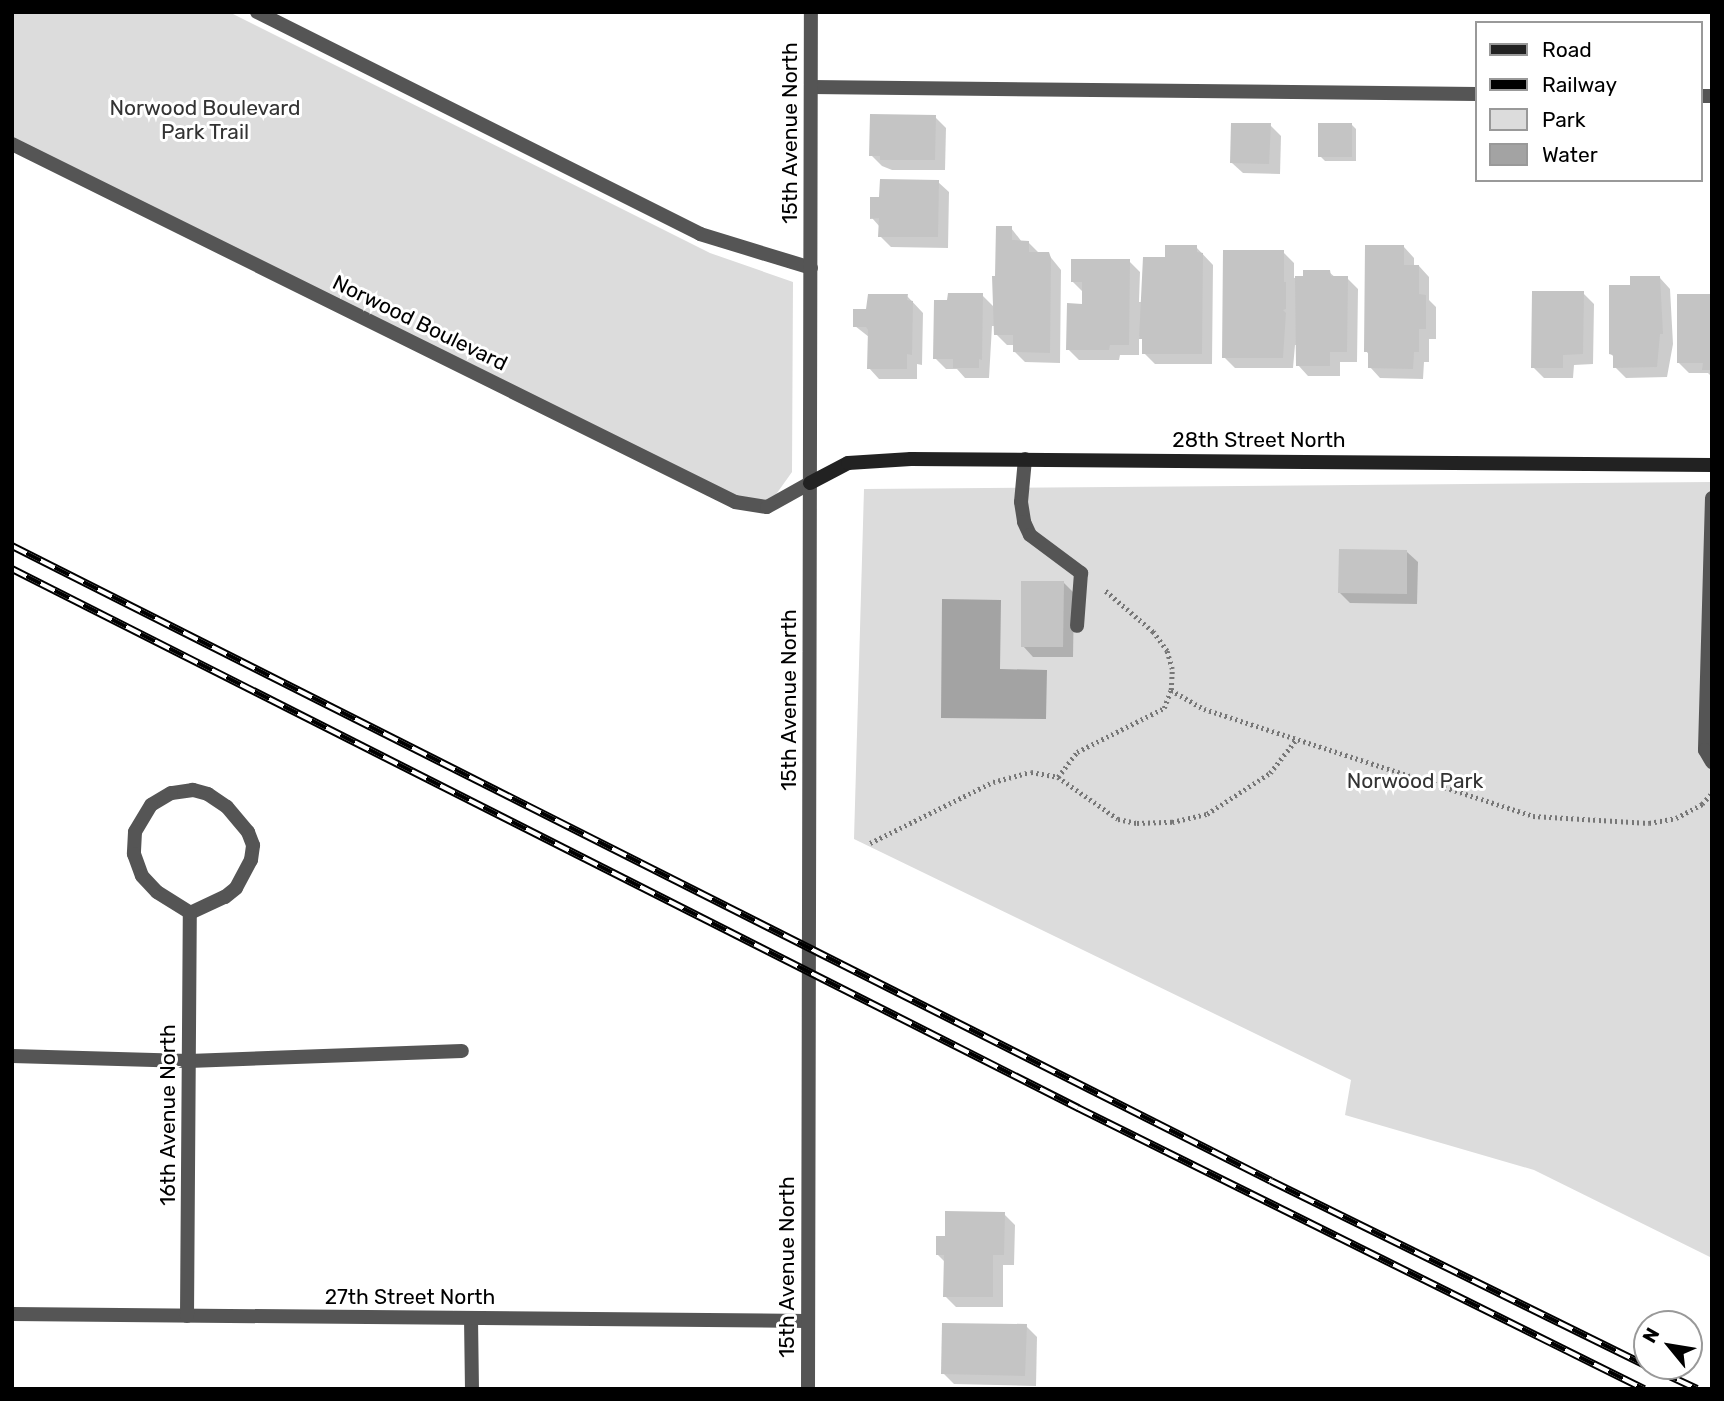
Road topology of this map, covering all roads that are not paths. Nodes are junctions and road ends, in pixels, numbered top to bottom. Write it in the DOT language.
graph roads {
  1 [pos="257,12"];
  2 [pos="811,12"];
  3 [pos="811,87"];
  4 [pos="1476,94"];
  5 [pos="12,144"];
  6 [pos="811,268"];
  7 [pos="1026,459"];
  8 [pos="1712,465"];
  9 [pos="810,484"];
  10 [pos="1712,498"];
  11 [pos="1077,626"];
  12 [pos="1712,762"];
  13 [pos="190,913"];
  14 [pos="462,1051"];
  15 [pos="12,1056"];
  16 [pos="189,1061"];
  17 [pos="12,1314"];
  18 [pos="187,1316"];
  19 [pos="471,1318"];
  20 [pos="808,1321"];
  21 [pos="472,1389"];
  22 [pos="808,1389"];
  1 -- 6 [label="street"];
  2 -- 3 [label="street, 15th Avenue North"];
  3 -- 4 [label="street"];
  3 -- 6 [label="street, 15th Avenue North"];
  5 -- 9 [label="street, Norwood Boulevard"];
  6 -- 9 [label="street, 15th Avenue North"];
  7 -- 8 [label="street, 28th Street North"];
  7 -- 9 [label="street, 28th Street North"];
  7 -- 11 [label="street"];
  9 -- 20 [label="street, 15th Avenue North"];
  10 -- 12 [label="street"];
  13 -- 13 [label="street"];
  13 -- 16 [label="street, 16th Avenue North"];
  14 -- 16 [label="street"];
  15 -- 16 [label="street"];
  16 -- 18 [label="street, 16th Avenue North"];
  17 -- 18 [label="street, 27th Street North"];
  18 -- 19 [label="street, 27th Street North"];
  19 -- 20 [label="street, 27th Street North"];
  19 -- 21 [label="street"];
  20 -- 22 [label="street, 15th Avenue North"];
}
